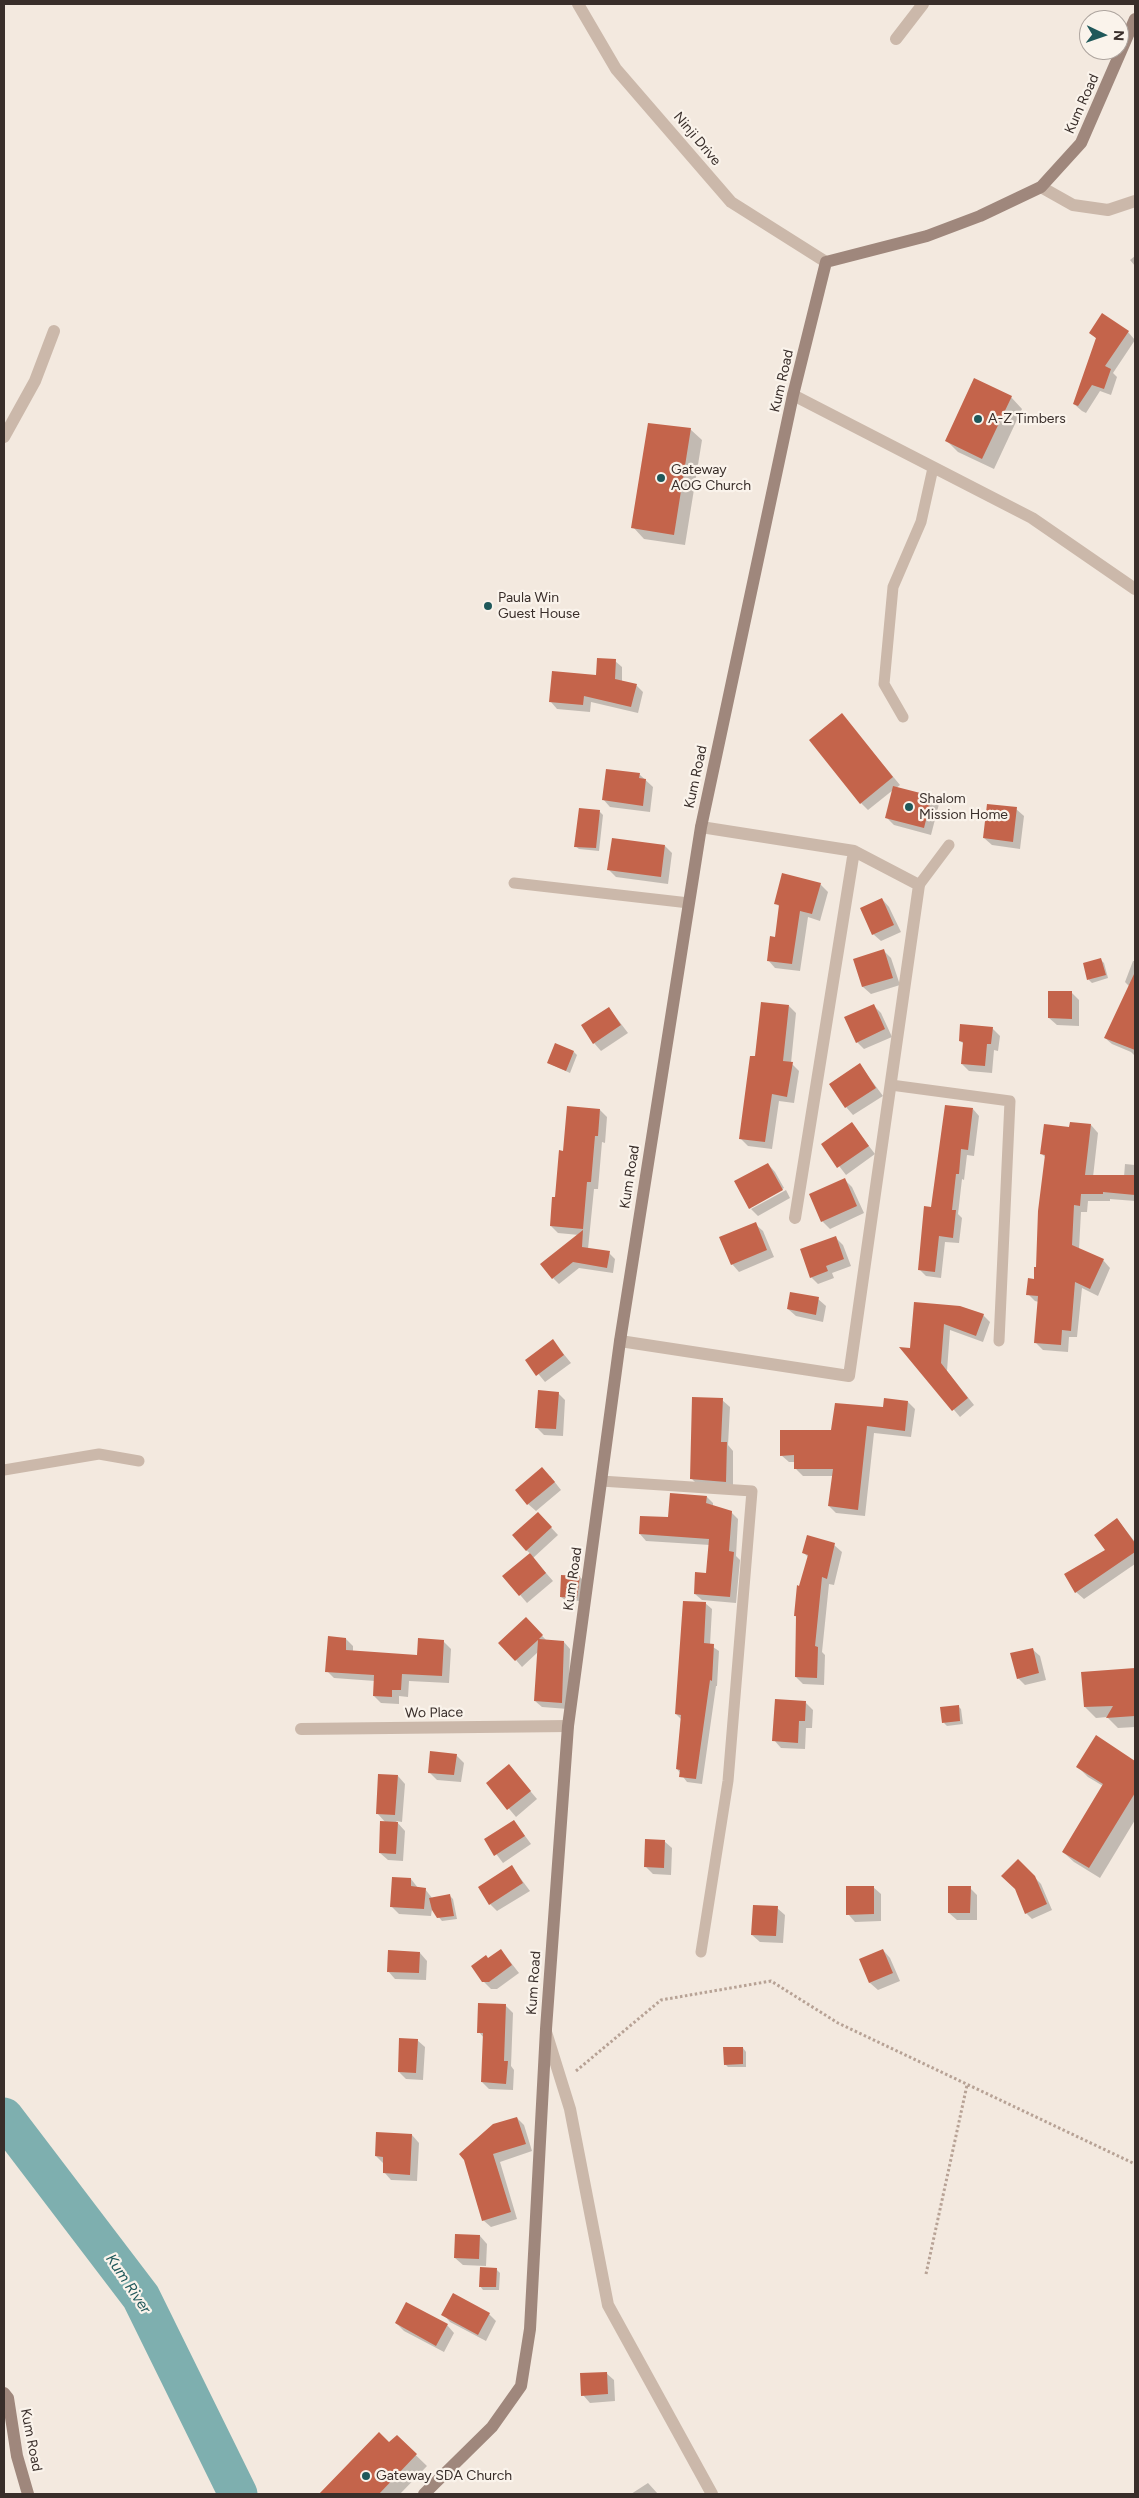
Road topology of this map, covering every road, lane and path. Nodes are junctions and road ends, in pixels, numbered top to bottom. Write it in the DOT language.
graph roads {
  1 [pos="578,4"];
  2 [pos="922,4"];
  3 [pos="1135,20"];
  4 [pos="896,39"];
  5 [pos="1041,187"];
  6 [pos="1135,201"];
  7 [pos="826,262"];
  8 [pos="54,331"];
  9 [pos="793,395"];
  10 [pos="4,437"];
  11 [pos="933,468"];
  12 [pos="1135,589"];
  13 [pos="903,717"];
  14 [pos="701,827"];
  15 [pos="949,844"];
  16 [pos="854,851"];
  17 [pos="514,883"];
  18 [pos="919,885"];
  19 [pos="689,903"];
  20 [pos="890,1085"];
  21 [pos="795,1218"];
  22 [pos="620,1341"];
  23 [pos="1000,1342"];
  24 [pos="139,1460"];
  25 [pos="4,1470"];
  26 [pos="601,1481"];
  27 [pos="568,1726"];
  28 [pos="301,1729"];
  29 [pos="700,1952"];
  30 [pos="546,2029"];
  31 [pos="562,2082"];
  32 [pos="967,2085"];
  33 [pos="1135,2164"];
  34 [pos="926,2274"];
  35 [pos="4,2393"];
  36 [pos="28,2494"];
  37 [pos="424,2494"];
  38 [pos="712,2494"];
  1 -- 7 [label="street, Ninji Drive"];
  2 -- 4 [label="street"];
  3 -- 5 [label="street, Kum Road"];
  5 -- 6 [label="street"];
  5 -- 7 [label="street, Kum Road"];
  7 -- 9 [label="street, Kum Road"];
  8 -- 10 [label="street"];
  9 -- 11 [label="street"];
  9 -- 14 [label="street, Kum Road"];
  11 -- 12 [label="street"];
  11 -- 13 [label="lane"];
  14 -- 16 [label="street"];
  14 -- 19 [label="street, Kum Road"];
  15 -- 18 [label="lane"];
  16 -- 18 [label="street"];
  16 -- 21 [label="street"];
  17 -- 19 [label="lane"];
  18 -- 20 [label="street"];
  19 -- 22 [label="street, Kum Road"];
  20 -- 22 [label="street"];
  20 -- 23 [label="lane"];
  22 -- 26 [label="street, Kum Road"];
  24 -- 25 [label="lane"];
  26 -- 27 [label="street, Kum Road"];
  26 -- 29 [label="lane"];
  27 -- 28 [label="street, Wo Place"];
  27 -- 30 [label="street, Kum Road"];
  30 -- 31 [label="street"];
  30 -- 37 [label="street, Kum Road"];
  31 -- 32 [label="path"];
  31 -- 38 [label="street"];
  32 -- 33 [label="path"];
  32 -- 34 [label="path"];
  35 -- 36 [label="street, Kum Road"];
}
